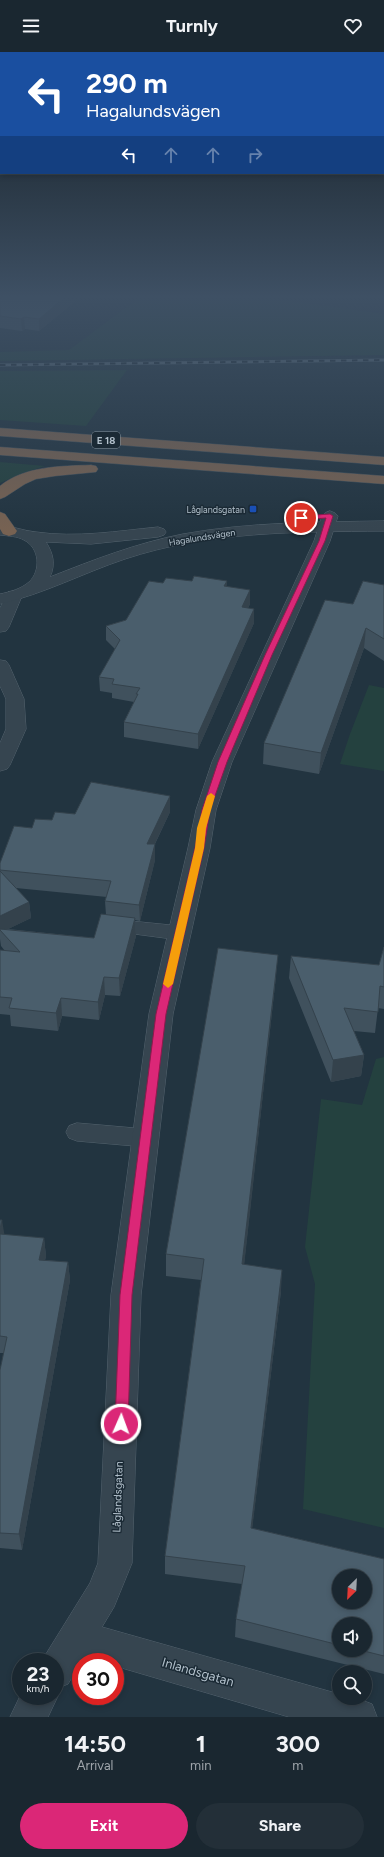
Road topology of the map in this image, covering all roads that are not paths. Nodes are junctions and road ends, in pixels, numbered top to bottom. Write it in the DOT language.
graph roads {
  1 [pos="0,432"];
  2 [pos="0,451"];
  3 [pos="384,461"];
  4 [pos="176,464"];
  5 [pos="384,480"];
  6 [pos="0,494"];
  7 [pos="384,516"];
  8 [pos="329,521"];
  9 [pos="3,526"];
  10 [pos="384,526"];
  11 [pos="33,537"];
  12 [pos="14,595"];
  13 [pos="0,627"];
  14 [pos="0,665"];
  15 [pos="0,765"];
  16 [pos="107,925"];
  17 [pos="180,933"];
  18 [pos="77,1132"];
  19 [pos="146,1138"];
  20 [pos="76,1637"];
  21 [pos="64,1657"];
  22 [pos="35,1705"];
  23 [pos="28,1717"];
  24 [pos="359,1717"];
  1 -- 3 [label="highway, E 18"];
  2 -- 4 [label="highway, E 18"];
  4 -- 5 [label="highway, E 18"];
  4 -- 6 [label="highway"];
  7 -- 8 [label="street, Hagalundsvägen"];
  8 -- 10 [label="street, Hagalundsvägen"];
  8 -- 11 [label="street, Hagalundsvägen"];
  8 -- 12 [label="street, Hagalundsvägen"];
  8 -- 17 [label="street, Låglandsgatan"];
  9 -- 11 [label="street, Hagalundsvägen"];
  11 -- 12 [label="street"];
  12 -- 13 [label="street"];
  14 -- 15 [label="street"];
  16 -- 17 [label="lane"];
  17 -- 19 [label="street, Låglandsgatan"];
  18 -- 19 [label="lane"];
  19 -- 20 [label="street, Låglandsgatan"];
  20 -- 21 [label="street"];
  20 -- 24 [label="street, Inlandsgatan"];
  22 -- 23 [label="street"];
}
